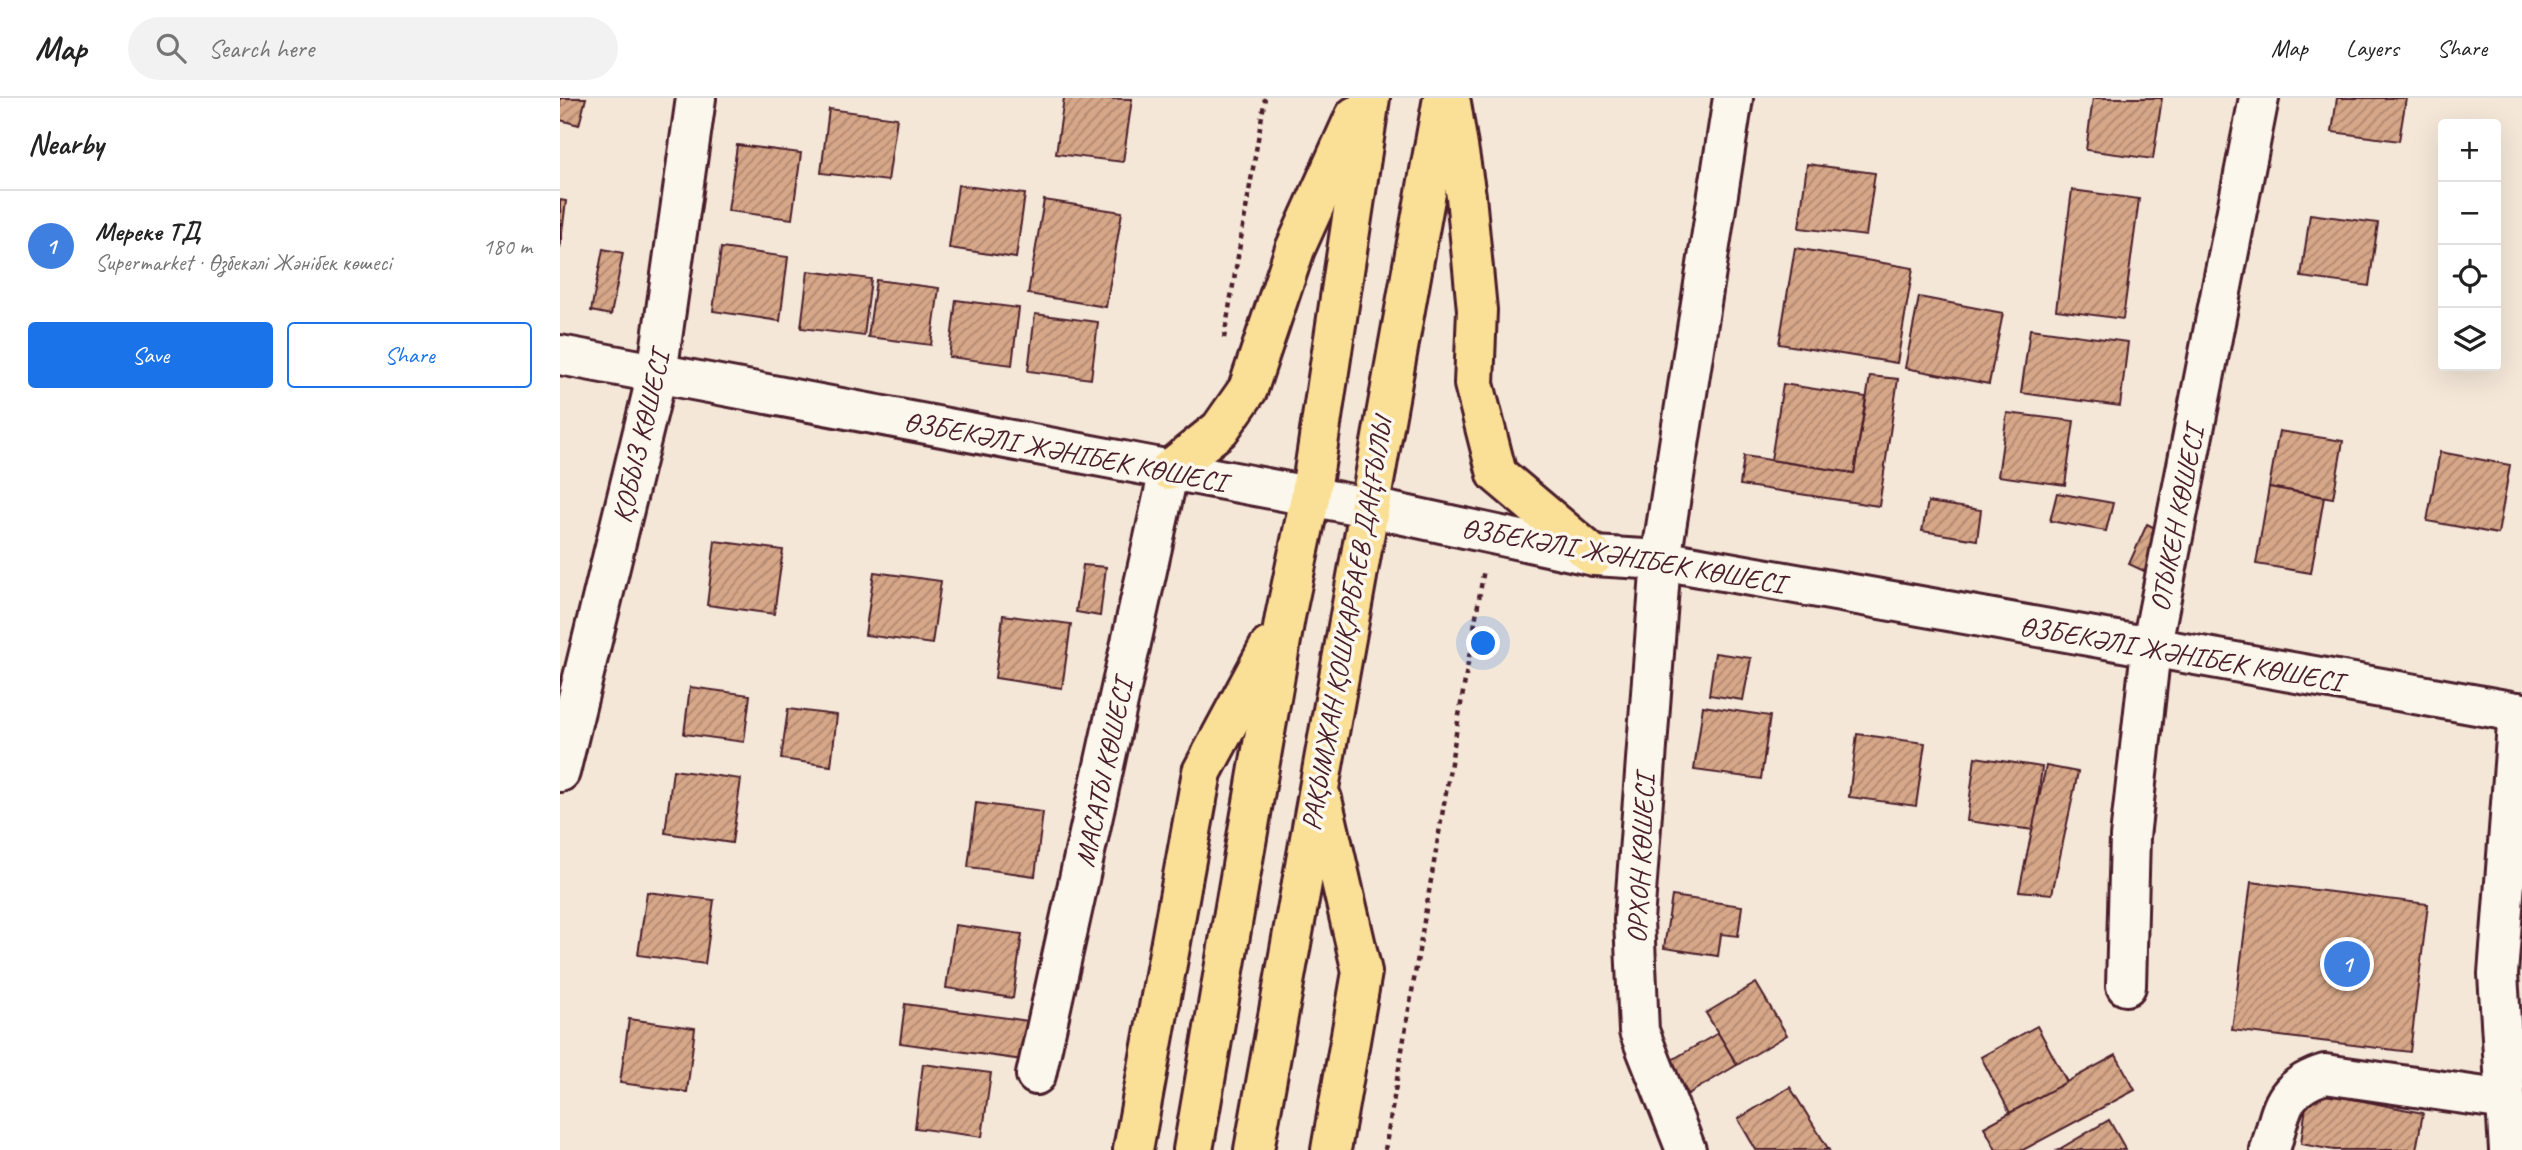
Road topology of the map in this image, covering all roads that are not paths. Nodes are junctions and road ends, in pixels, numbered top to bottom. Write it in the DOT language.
graph roads {
  1 [pos="696,98"];
  2 [pos="1363,98"];
  3 [pos="1370,98"];
  4 [pos="1443,98"];
  5 [pos="1451,98"];
  6 [pos="1733,98"];
  7 [pos="2259,98"];
  8 [pos="560,355"];
  9 [pos="657,374"];
  10 [pos="1169,471"];
  11 [pos="1310,498"];
  12 [pos="1367,507"];
  13 [pos="1594,555"];
  14 [pos="1661,560"];
  15 [pos="1285,617"];
  16 [pos="2151,649"];
  17 [pos="2520,713"];
  18 [pos="560,772"];
  19 [pos="1318,781"];
  20 [pos="2126,986"];
  21 [pos="1037,1075"];
  22 [pos="2506,1100"];
  23 [pos="1133,1150"];
  24 [pos="1193,1150"];
  25 [pos="1254,1150"];
  26 [pos="1331,1150"];
  27 [pos="1685,1150"];
  28 [pos="2270,1150"];
  29 [pos="2509,1150"];
  1 -- 9 [label="street, ҚОБЫЗ КӨШЕСІ"];
  2 -- 10 [label="main road"];
  3 -- 11 [label="main road, РАҚЫМЖАН ҚОШҚАРБАЕВ ДАҢҒЫЛЫ"];
  4 -- 12 [label="main road, РАҚЫМЖАН ҚОШҚАРБАЕВ ДАҢҒЫЛЫ"];
  5 -- 13 [label="main road"];
  6 -- 14 [label="street, ОРХОН КӨШЕСІ"];
  7 -- 16 [label="street, ОТЫКЕН КӨШЕСІ"];
  8 -- 9 [label="street, ӨЗБЕКӘЛІ ЖӘНІБЕК КӨШЕСІ"];
  9 -- 10 [label="street, ӨЗБЕКӘЛІ ЖӘНІБЕК КӨШЕСІ"];
  9 -- 18 [label="street, ҚОБЫЗ КӨШЕСІ"];
  10 -- 11 [label="street, ӨЗБЕКӘЛІ ЖӘНІБЕК КӨШЕСІ"];
  10 -- 21 [label="street, МАСАТЫ КӨШЕСІ"];
  11 -- 12 [label="street, ӨЗБЕКӘЛІ ЖӘНІБЕК КӨШЕСІ"];
  11 -- 15 [label="main road, РАҚЫМЖАН ҚОШҚАРБАЕВ ДАҢҒЫЛЫ"];
  12 -- 13 [label="street, ӨЗБЕКӘЛІ ЖӘНІБЕК КӨШЕСІ"];
  12 -- 19 [label="main road, РАҚЫМЖАН ҚОШҚАРБАЕВ ДАҢҒЫЛЫ"];
  13 -- 14 [label="street, ӨЗБЕКӘЛІ ЖӘНІБЕК КӨШЕСІ"];
  14 -- 16 [label="street, ӨЗБЕКӘЛІ ЖӘНІБЕК КӨШЕСІ"];
  14 -- 27 [label="street, ОРХОН КӨШЕСІ"];
  15 -- 23 [label="main road"];
  15 -- 24 [label="main road, РАҚЫМЖАН ҚОШҚАРБАЕВ ДАҢҒЫЛЫ"];
  16 -- 17 [label="street, ӨЗБЕКӘЛІ ЖӘНІБЕК КӨШЕСІ"];
  16 -- 20 [label="street, ОТЫКЕН КӨШЕСІ"];
  17 -- 22 [label="street"];
  19 -- 25 [label="main road, РАҚЫМЖАН ҚОШҚАРБАЕВ ДАҢҒЫЛЫ"];
  19 -- 26 [label="main road"];
  22 -- 28 [label="street"];
  22 -- 29 [label="street"];
}
